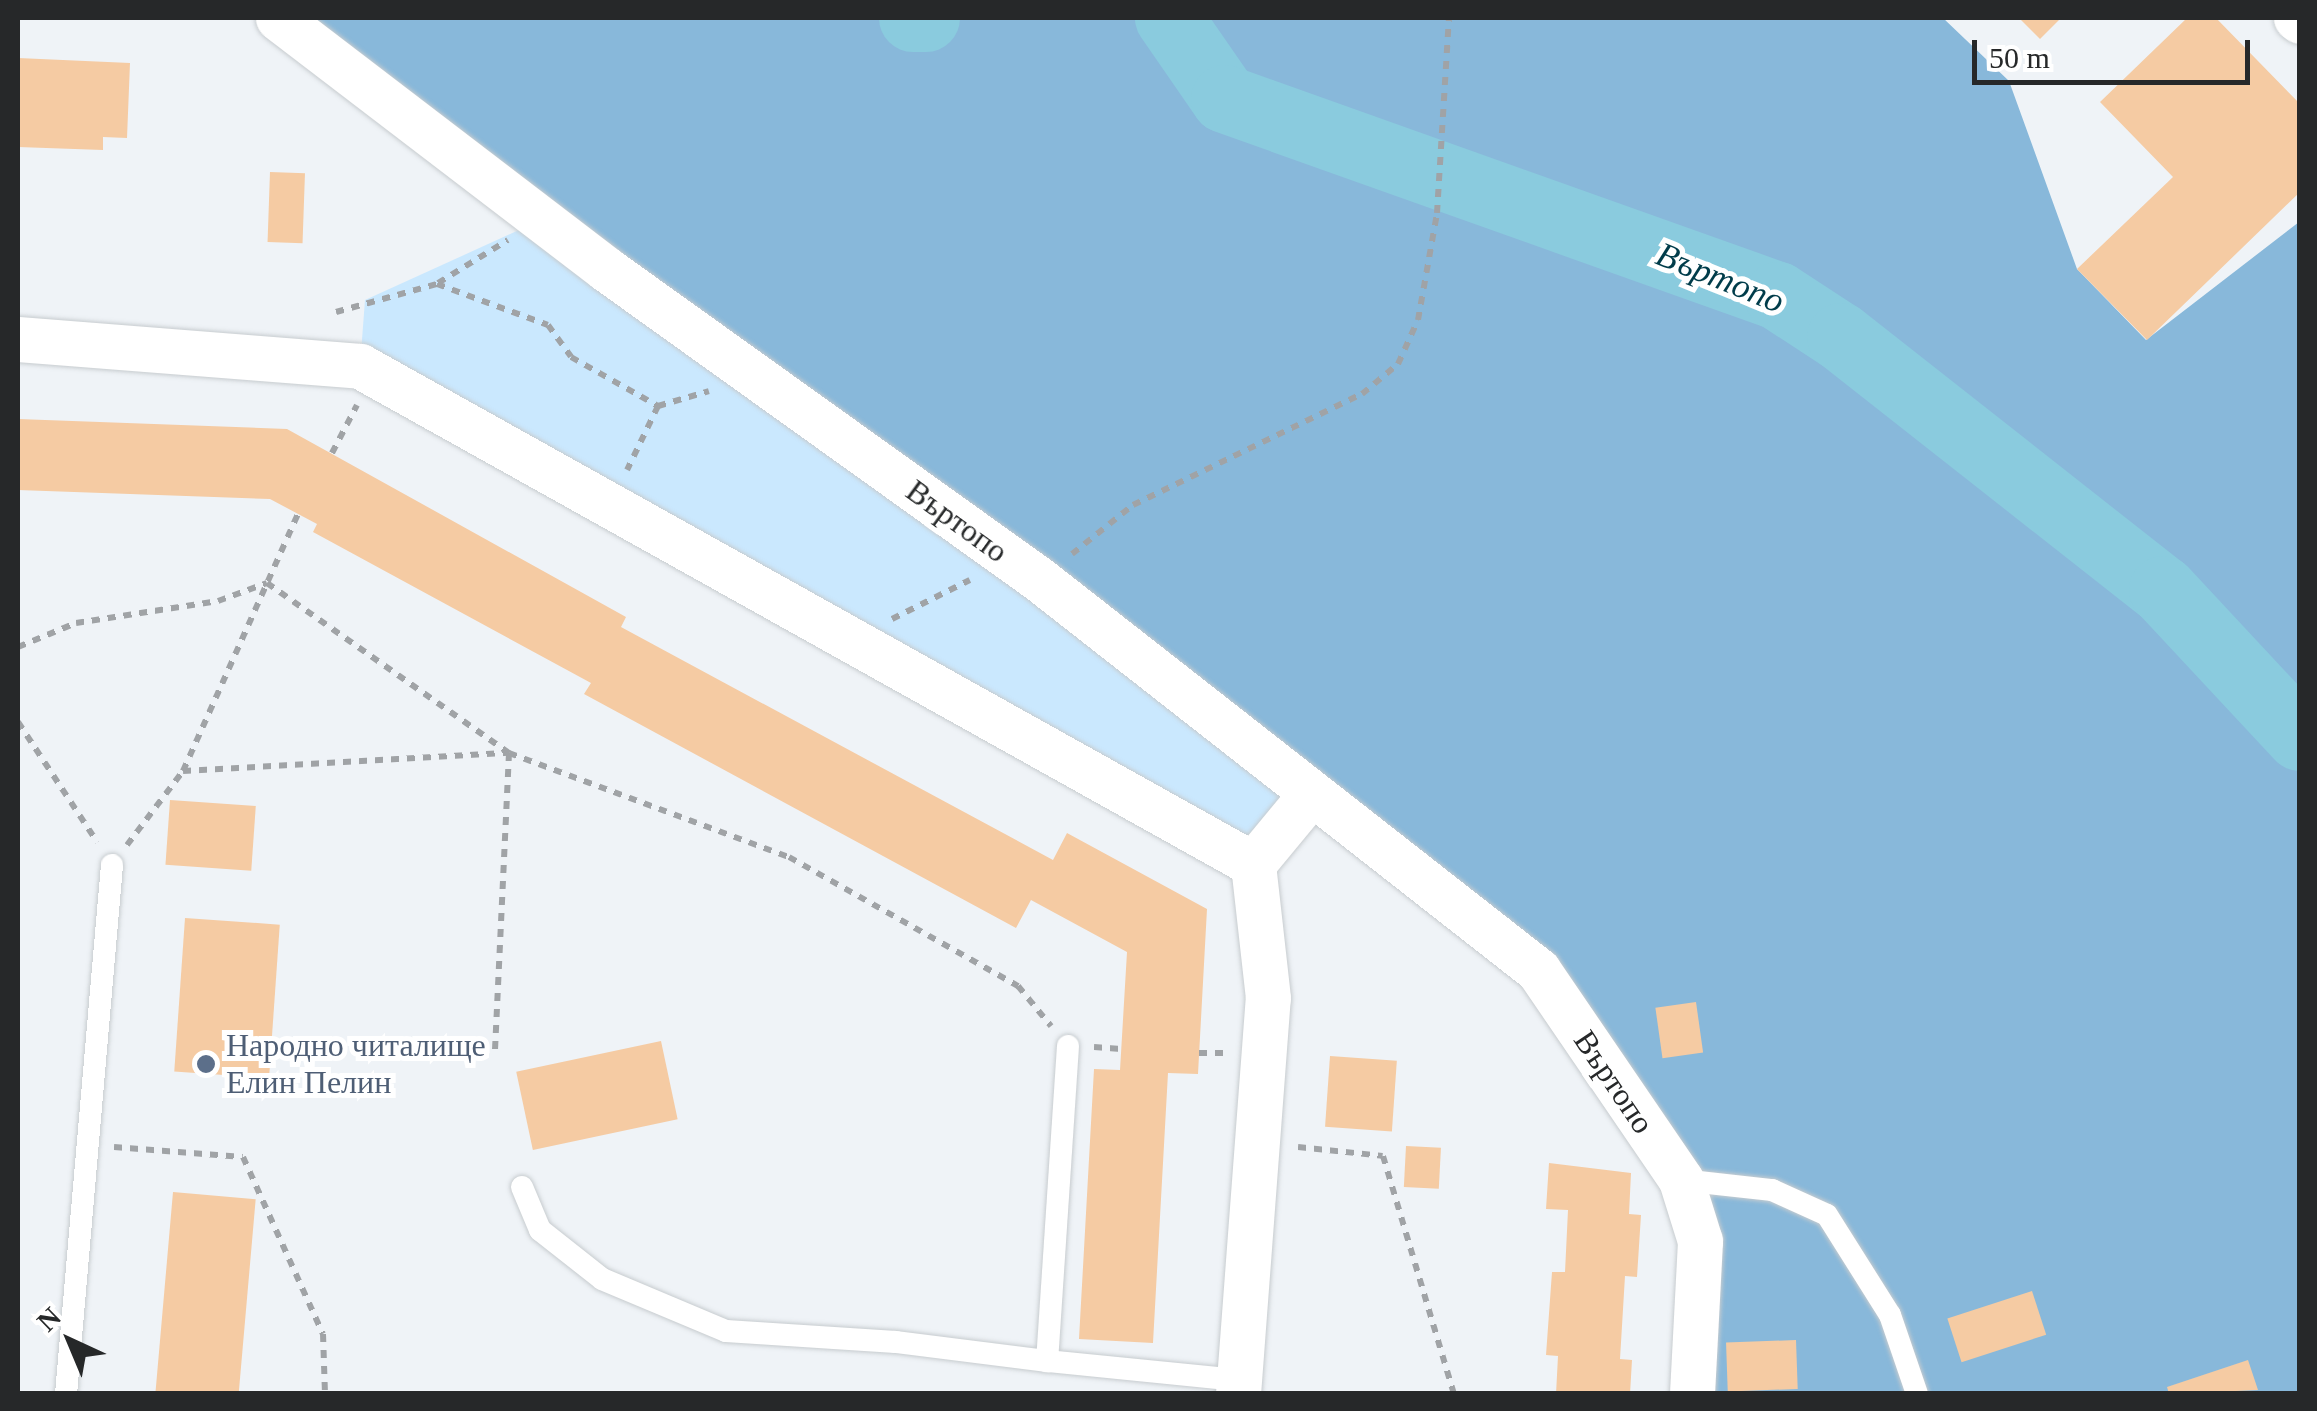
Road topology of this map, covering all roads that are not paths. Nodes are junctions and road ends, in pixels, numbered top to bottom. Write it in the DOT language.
graph roads {
  1 [pos="278,18"];
  2 [pos="18,339"];
  3 [pos="1310,795"];
  4 [pos="1254,864"];
  5 [pos="112,865"];
  6 [pos="1068,1046"];
  7 [pos="1681,1180"];
  8 [pos="522,1188"];
  9 [pos="1046,1361"];
  10 [pos="1238,1387"];
  11 [pos="66,1394"];
  12 [pos="1692,1394"];
  13 [pos="1916,1394"];
  1 -- 3 [label="street, Въртопо"];
  2 -- 4 [label="street"];
  3 -- 4 [label="street"];
  3 -- 7 [label="street, Въртопо"];
  4 -- 10 [label="street"];
  5 -- 11 [label="lane"];
  6 -- 9 [label="lane"];
  7 -- 12 [label="street, Въртопо"];
  7 -- 13 [label="lane"];
  8 -- 9 [label="lane"];
  9 -- 10 [label="lane"];
}
